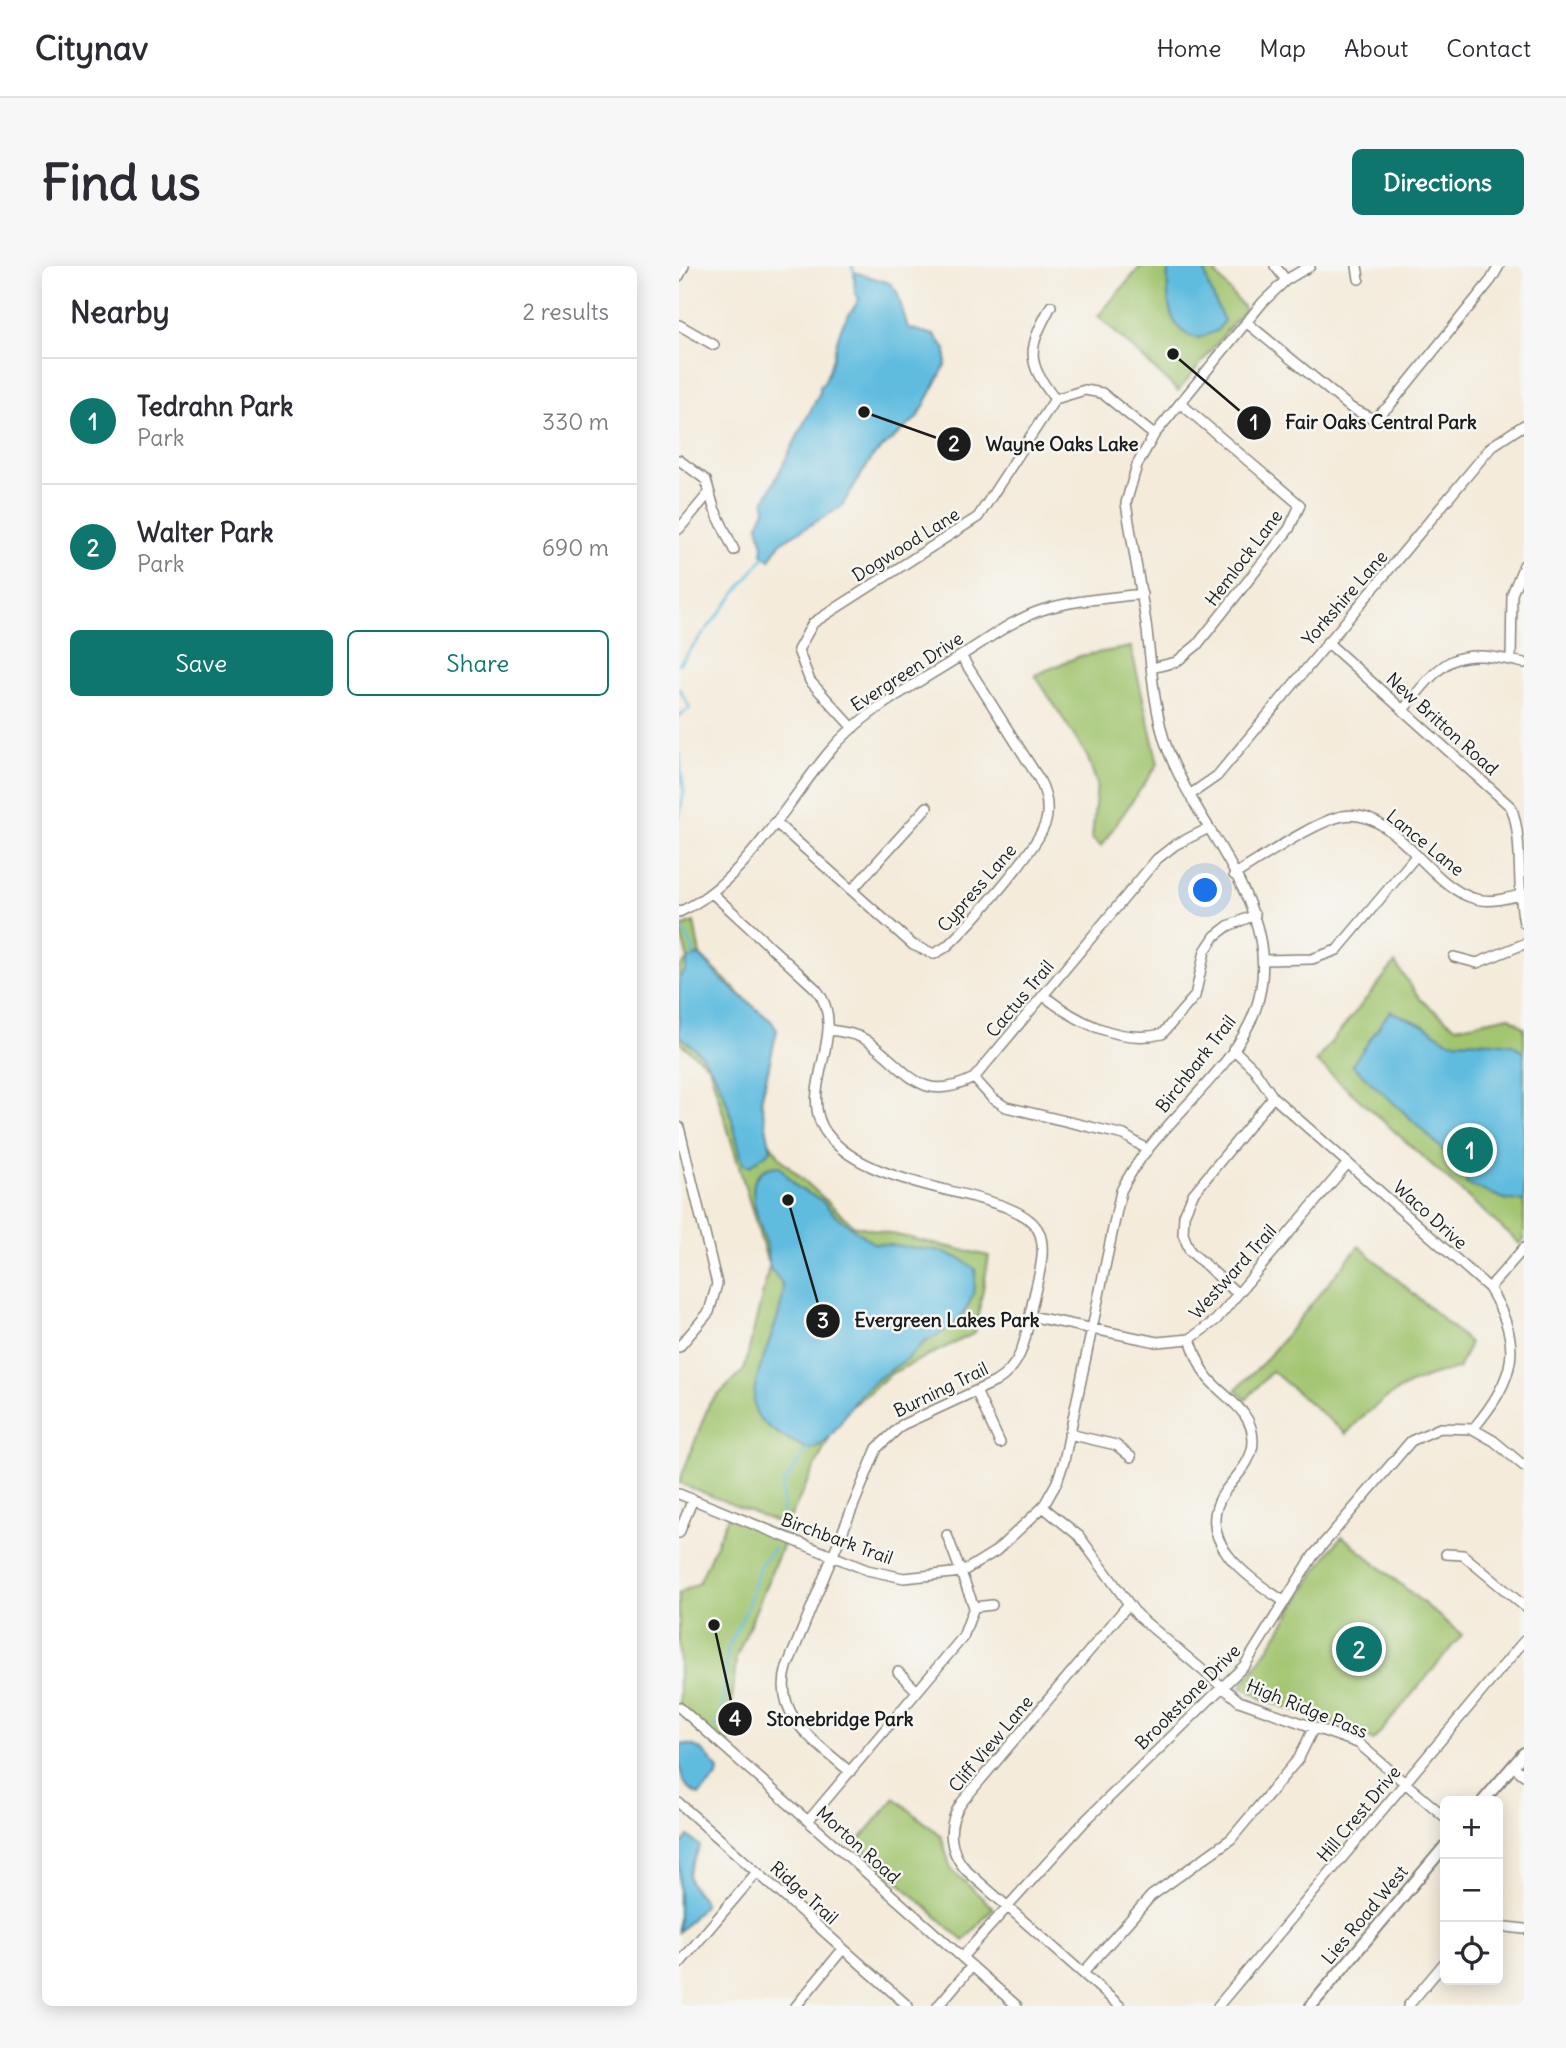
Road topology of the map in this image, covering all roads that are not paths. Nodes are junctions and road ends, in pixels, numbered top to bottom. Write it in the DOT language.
graph roads {
  1 [pos="684,266"];
  2 [pos="1276,266"];
  3 [pos="1310,266"];
  4 [pos="1357,266"];
  5 [pos="1499,266"];
  6 [pos="679,276"];
  7 [pos="1359,279"];
  8 [pos="1286,280"];
  9 [pos="1051,306"];
  10 [pos="1246,322"];
  11 [pos="679,325"];
  12 [pos="714,345"];
  13 [pos="1055,400"];
  14 [pos="1180,403"];
  15 [pos="1524,425"];
  16 [pos="1154,435"];
  17 [pos="679,460"];
  18 [pos="709,493"];
  19 [pos="679,528"];
  20 [pos="734,550"];
  21 [pos="1524,565"];
  22 [pos="1142,594"];
  23 [pos="1327,642"];
  24 [pos="798,650"];
  25 [pos="788,651"];
  26 [pos="961,656"];
  27 [pos="1511,660"];
  28 [pos="1524,663"];
  29 [pos="1152,668"];
  30 [pos="1403,710"];
  31 [pos="853,728"];
  32 [pos="1191,794"];
  33 [pos="927,807"];
  34 [pos="775,822"];
  35 [pos="1209,828"];
  36 [pos="1416,856"];
  37 [pos="1234,875"];
  38 [pos="852,890"];
  39 [pos="713,894"];
  40 [pos="1522,895"];
  41 [pos="679,912"];
  42 [pos="1255,915"];
  43 [pos="1524,923"];
  44 [pos="1524,944"];
  45 [pos="1454,957"];
  46 [pos="1263,960"];
  47 [pos="1043,995"];
  48 [pos="830,1030"];
  49 [pos="1233,1049"];
  50 [pos="974,1078"];
  51 [pos="1273,1097"];
  52 [pos="679,1127"];
  53 [pos="1148,1150"];
  54 [pos="1348,1163"];
  55 [pos="1524,1248"];
  56 [pos="1489,1288"];
  57 [pos="1238,1294"];
  58 [pos="1030,1316"];
  59 [pos="1091,1329"];
  60 [pos="1190,1339"];
  61 [pos="679,1347"];
  62 [pos="977,1391"];
  63 [pos="1473,1429"];
  64 [pos="1069,1434"];
  65 [pos="1000,1443"];
  66 [pos="1131,1457"];
  67 [pos="1524,1466"];
  68 [pos="679,1494"];
  69 [pos="693,1499"];
  70 [pos="1044,1507"];
  71 [pos="679,1533"];
  72 [pos="947,1535"];
  73 [pos="1446,1554"];
  74 [pos="832,1556"];
  75 [pos="962,1572"];
  76 [pos="1285,1602"];
  77 [pos="992,1605"];
  78 [pos="1128,1605"];
  79 [pos="1524,1606"];
  80 [pos="974,1607"];
  81 [pos="1524,1642"];
  82 [pos="898,1672"];
  83 [pos="1223,1687"];
  84 [pos="917,1691"];
  85 [pos="680,1709"];
  86 [pos="1314,1727"];
  87 [pos="1524,1753"];
  88 [pos="1513,1766"];
  89 [pos="850,1772"];
  90 [pos="1524,1775"];
  91 [pos="1405,1783"];
  92 [pos="1487,1796"];
  93 [pos="679,1803"];
  94 [pos="1440,1813"];
  95 [pos="808,1821"];
  96 [pos="1440,1852"];
  97 [pos="757,1872"];
  98 [pos="1008,1907"];
  99 [pos="1503,1927"];
  100 [pos="1524,1929"];
  101 [pos="843,1949"];
  102 [pos="682,1953"];
  103 [pos="962,1957"];
  104 [pos="679,1964"];
  105 [pos="972,1966"];
  106 [pos="1440,1968"];
  107 [pos="1083,1973"];
  108 [pos="796,2006"];
  109 [pos="908,2006"];
  110 [pos="937,2006"];
  111 [pos="1017,2006"];
  112 [pos="1120,2006"];
  113 [pos="1218,2006"];
  114 [pos="1311,2006"];
  115 [pos="1408,2006"];
  1 -- 6 [label="street"];
  2 -- 8 [label="street"];
  3 -- 8 [label="street, Birchbark Trail"];
  4 -- 7 [label="street"];
  5 -- 10 [label="street"];
  8 -- 10 [label="street, Birchbark Trail"];
  9 -- 13 [label="street"];
  10 -- 14 [label="street, Birchbark Trail"];
  11 -- 12 [label="street"];
  13 -- 16 [label="street"];
  13 -- 24 [label="street, Dogwood Lane"];
  14 -- 16 [label="street, Birchbark Trail"];
  14 -- 29 [label="street, Hemlock Lane"];
  15 -- 23 [label="street, Yorkshire Lane"];
  16 -- 22 [label="street, Birchbark Trail"];
  17 -- 18 [label="street"];
  18 -- 19 [label="street"];
  18 -- 20 [label="street"];
  21 -- 27 [label="street"];
  22 -- 26 [label="street, Evergreen Drive"];
  22 -- 29 [label="street, Birchbark Trail"];
  23 -- 30 [label="street, New Britton Road"];
  23 -- 32 [label="street, Yorkshire Lane"];
  24 -- 25 [label="street"];
  24 -- 31 [label="street"];
  26 -- 31 [label="street, Evergreen Drive"];
  26 -- 38 [label="street, Cypress Lane"];
  27 -- 28 [label="street"];
  27 -- 30 [label="street"];
  29 -- 32 [label="street, Birchbark Trail"];
  30 -- 40 [label="street, New Britton Road"];
  31 -- 34 [label="street, Evergreen Drive"];
  32 -- 35 [label="street, Birchbark Trail"];
  33 -- 38 [label="street"];
  34 -- 38 [label="street, Cypress Lane"];
  34 -- 39 [label="street, Evergreen Drive"];
  35 -- 37 [label="street, Birchbark Trail"];
  35 -- 47 [label="street, Cactus Trail"];
  36 -- 37 [label="street, Lance Lane"];
  36 -- 40 [label="street, Lance Lane"];
  36 -- 46 [label="street"];
  37 -- 42 [label="street, Birchbark Trail"];
  39 -- 41 [label="street, Evergreen Drive"];
  39 -- 48 [label="street, Burning Trail"];
  40 -- 43 [label="street, New Britton Road"];
  42 -- 46 [label="street, Birchbark Trail"];
  42 -- 47 [label="street"];
  44 -- 45 [label="street"];
  46 -- 49 [label="street, Birchbark Trail"];
  47 -- 50 [label="street, Cactus Trail"];
  48 -- 50 [label="street"];
  48 -- 58 [label="street, Burning Trail"];
  49 -- 51 [label="street, Waco Drive"];
  49 -- 53 [label="street, Birchbark Trail"];
  50 -- 53 [label="street"];
  51 -- 54 [label="street, Waco Drive"];
  51 -- 57 [label="street"];
  52 -- 61 [label="street"];
  53 -- 59 [label="street, Birchbark Trail"];
  54 -- 56 [label="street, Waco Drive"];
  54 -- 57 [label="street, Westward Trail"];
  55 -- 56 [label="street"];
  56 -- 63 [label="street, Waco Drive"];
  57 -- 60 [label="street, Westward Trail"];
  58 -- 59 [label="street, Westward Trail"];
  58 -- 62 [label="street, Burning Trail"];
  59 -- 60 [label="street, Westward Trail"];
  59 -- 64 [label="street, Birchbark Trail"];
  60 -- 76 [label="street"];
  62 -- 65 [label="street"];
  62 -- 74 [label="street, Burning Trail"];
  63 -- 67 [label="street"];
  63 -- 76 [label="street, Brookstone Drive"];
  64 -- 66 [label="street"];
  64 -- 70 [label="street, Birchbark Trail"];
  68 -- 69 [label="street, Birchbark Trail"];
  69 -- 71 [label="street"];
  69 -- 74 [label="street, Birchbark Trail"];
  70 -- 75 [label="street, Birchbark Trail"];
  70 -- 78 [label="street, High Ridge Pass"];
  72 -- 75 [label="street"];
  73 -- 79 [label="street"];
  74 -- 75 [label="street, Birchbark Trail"];
  74 -- 89 [label="street, Burning Trail"];
  75 -- 80 [label="street"];
  76 -- 83 [label="street, Brookstone Drive"];
  77 -- 80 [label="street"];
  78 -- 83 [label="street, High Ridge Pass"];
  78 -- 98 [label="street, Cliff View Lane"];
  80 -- 84 [label="street"];
  81 -- 91 [label="street, Hill Crest Drive"];
  82 -- 84 [label="street"];
  83 -- 86 [label="street, High Ridge Pass"];
  83 -- 98 [label="street, Brookstone Drive"];
  84 -- 89 [label="street"];
  85 -- 95 [label="street, Morton Road"];
  86 -- 91 [label="street, High Ridge Pass"];
  86 -- 107 [label="street"];
  87 -- 88 [label="street"];
  88 -- 90 [label="street"];
  88 -- 92 [label="street"];
  89 -- 95 [label="street"];
  91 -- 94 [label="street, High Ridge Pass"];
  91 -- 113 [label="street, Hill Crest Drive"];
  93 -- 97 [label="street, Ridge Trail"];
  95 -- 103 [label="street, Morton Road"];
  96 -- 114 [label="street, Lies Road West"];
  97 -- 101 [label="street, Ridge Trail"];
  97 -- 102 [label="street"];
  98 -- 103 [label="street, Brookstone Drive"];
  98 -- 107 [label="street"];
  99 -- 100 [label="street"];
  101 -- 108 [label="street"];
  101 -- 109 [label="street, Ridge Trail"];
  102 -- 104 [label="street"];
  103 -- 105 [label="street, Morton Road"];
  105 -- 110 [label="street"];
  105 -- 111 [label="street, Morton Road"];
  106 -- 115 [label="street"];
  107 -- 112 [label="street"];
}
